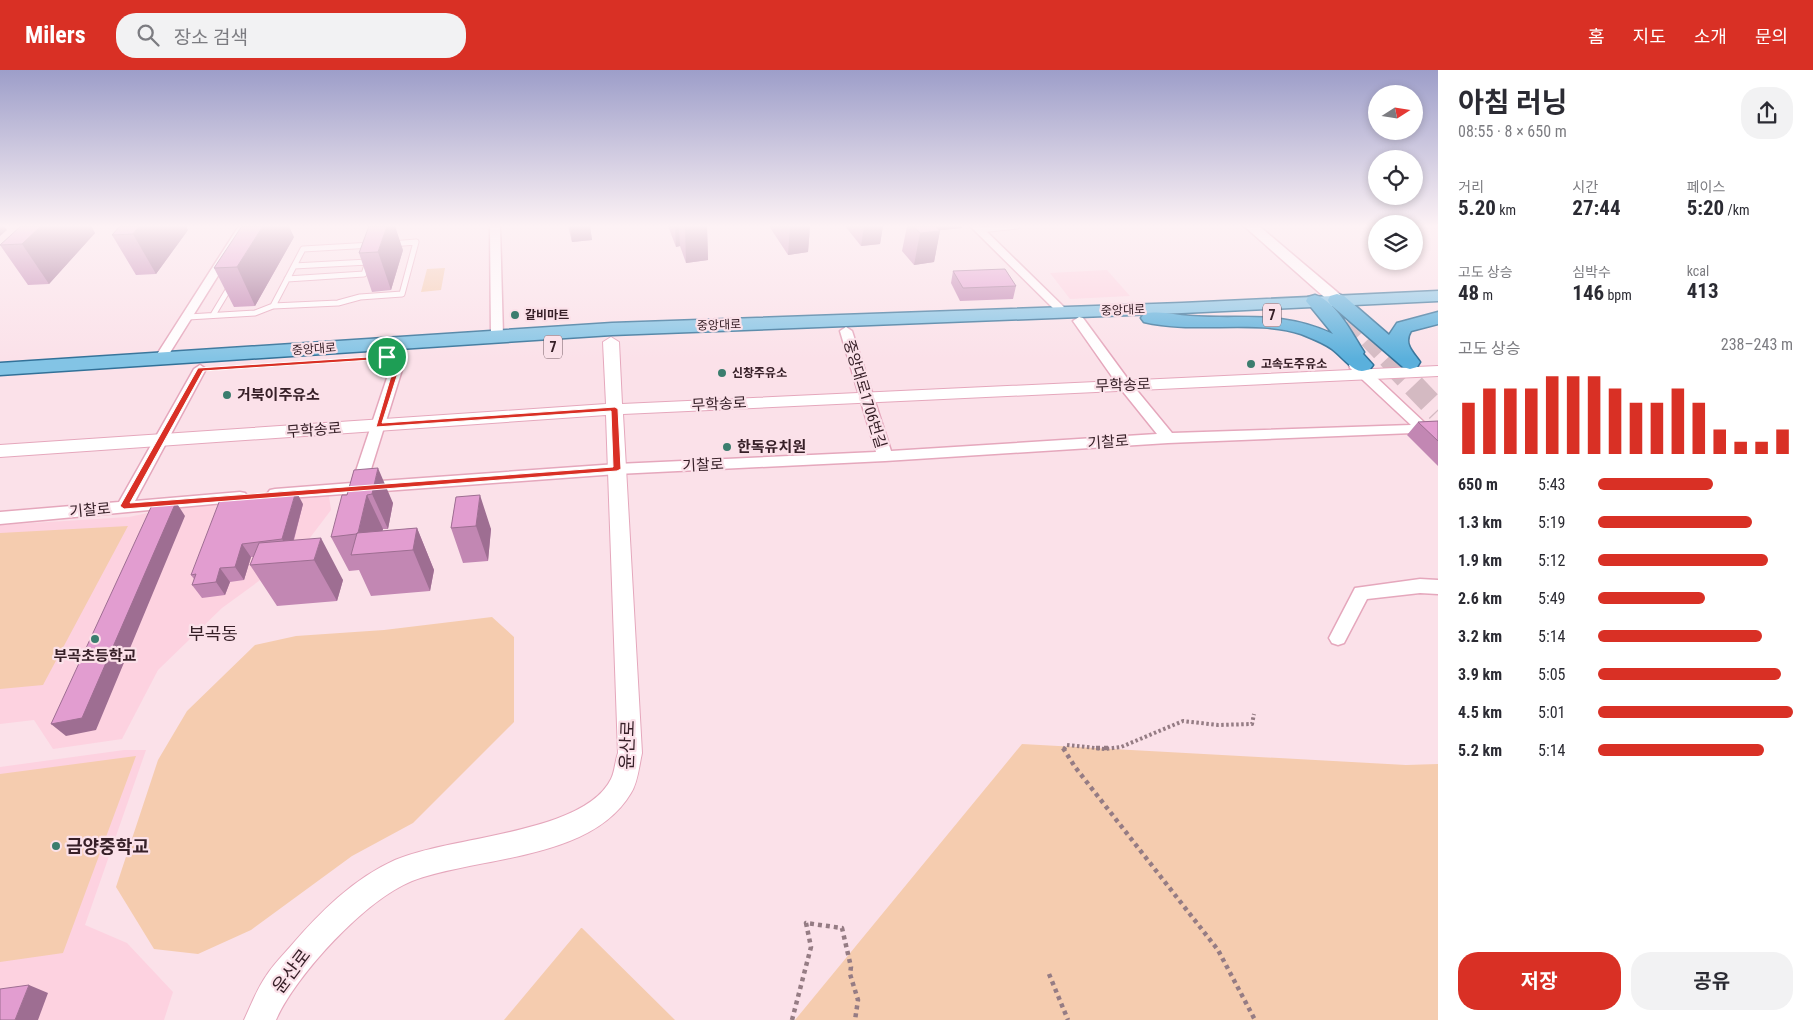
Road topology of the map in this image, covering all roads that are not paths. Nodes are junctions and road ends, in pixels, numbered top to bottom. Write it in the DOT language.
graph roads {
  1 [pos="217,270"];
  2 [pos="292,270"];
  3 [pos="365,270"];
  4 [pos="408,270"];
  5 [pos="496,270"];
  6 [pos="1022,270"];
  7 [pos="1293,270"];
  8 [pos="1297,270"];
  9 [pos="236,276"];
  10 [pos="288,279"];
  11 [pos="1438,296"];
  12 [pos="1329,301"];
  13 [pos="273,306"];
  14 [pos="1438,310"];
  15 [pos="213,316"];
  16 [pos="188,317"];
  17 [pos="1071,317"];
  18 [pos="1151,318"];
  19 [pos="1438,318"];
  20 [pos="846,332"];
  21 [pos="497,336"];
  22 [pos="611,342"];
  23 [pos="400,357"];
  24 [pos="160,359"];
  25 [pos="0,369"];
  26 [pos="200,369"];
  27 [pos="1364,370"];
  28 [pos="1438,371"];
  29 [pos="0,382"];
  30 [pos="1126,385"];
  31 [pos="867,398"];
  32 [pos="615,409"];
  33 [pos="378,425"];
  34 [pos="1422,428"];
  35 [pos="1438,428"];
  36 [pos="1168,438"];
  37 [pos="162,440"];
  38 [pos="0,451"];
  39 [pos="885,456"];
  40 [pos="617,469"];
  41 [pos="358,491"];
  42 [pos="124,506"];
  43 [pos="0,518"];
  44 [pos="1438,587"];
  45 [pos="1338,638"];
  46 [pos="260,1020"];
  1 -- 16 [label="street"];
  2 -- 10 [label="lane"];
  3 -- 10 [label="lane"];
  4 -- 13 [label="lane"];
  5 -- 21 [label="street"];
  6 -- 17 [label="street"];
  7 -- 12 [label="main road"];
  8 -- 12 [label="main road"];
  9 -- 15 [label="lane"];
  10 -- 13 [label="lane"];
  11 -- 12 [label="main road, 중앙대로 / 7"];
  12 -- 14 [label="main road, 중앙대로 / 7"];
  12 -- 17 [label="main road, 중앙대로 / 7"];
  12 -- 18 [label="main road, 중앙대로 / 7"];
  12 -- 19 [label="highway"];
  12 -- 27 [label="highway"];
  13 -- 15 [label="lane"];
  15 -- 16 [label="lane"];
  16 -- 24 [label="street"];
  17 -- 18 [label="main road, 중앙대로 / 7"];
  17 -- 20 [label="main road, 중앙대로 / 7"];
  17 -- 21 [label="main road, 중앙대로 / 7"];
  17 -- 30 [label="street"];
  18 -- 27 [label="highway"];
  20 -- 22 [label="main road, 중앙대로 / 7"];
  20 -- 31 [label="street, 중앙대로1706번길"];
  21 -- 24 [label="main road, 중앙대로 / 7"];
  22 -- 23 [label="main road, 중앙대로 / 7"];
  22 -- 32 [label="street, 윤산로"];
  23 -- 26 [label="main road, 중앙대로 / 7"];
  23 -- 33 [label="street"];
  24 -- 25 [label="main road, 중앙대로 / 7"];
  26 -- 29 [label="main road, 중앙대로 / 7"];
  26 -- 37 [label="street"];
  27 -- 28 [label="street, 무학송로"];
  27 -- 30 [label="street, 무학송로"];
  27 -- 34 [label="street"];
  30 -- 31 [label="street, 무학송로"];
  30 -- 36 [label="street"];
  31 -- 32 [label="street, 무학송로"];
  31 -- 39 [label="street, 중앙대로1706번길"];
  32 -- 33 [label="street, 무학송로"];
  32 -- 40 [label="street, 윤산로"];
  33 -- 37 [label="street, 무학송로"];
  33 -- 41 [label="street"];
  34 -- 35 [label="street, 기찰로"];
  34 -- 36 [label="street, 기찰로"];
  36 -- 39 [label="street, 기찰로"];
  37 -- 38 [label="street, 무학송로"];
  37 -- 42 [label="street"];
  39 -- 40 [label="street, 기찰로"];
  40 -- 41 [label="street, 기찰로"];
  40 -- 46 [label="street, 윤산로"];
  41 -- 42 [label="street, 기찰로"];
  42 -- 43 [label="street, 기찰로"];
  44 -- 45 [label="street"];
}
